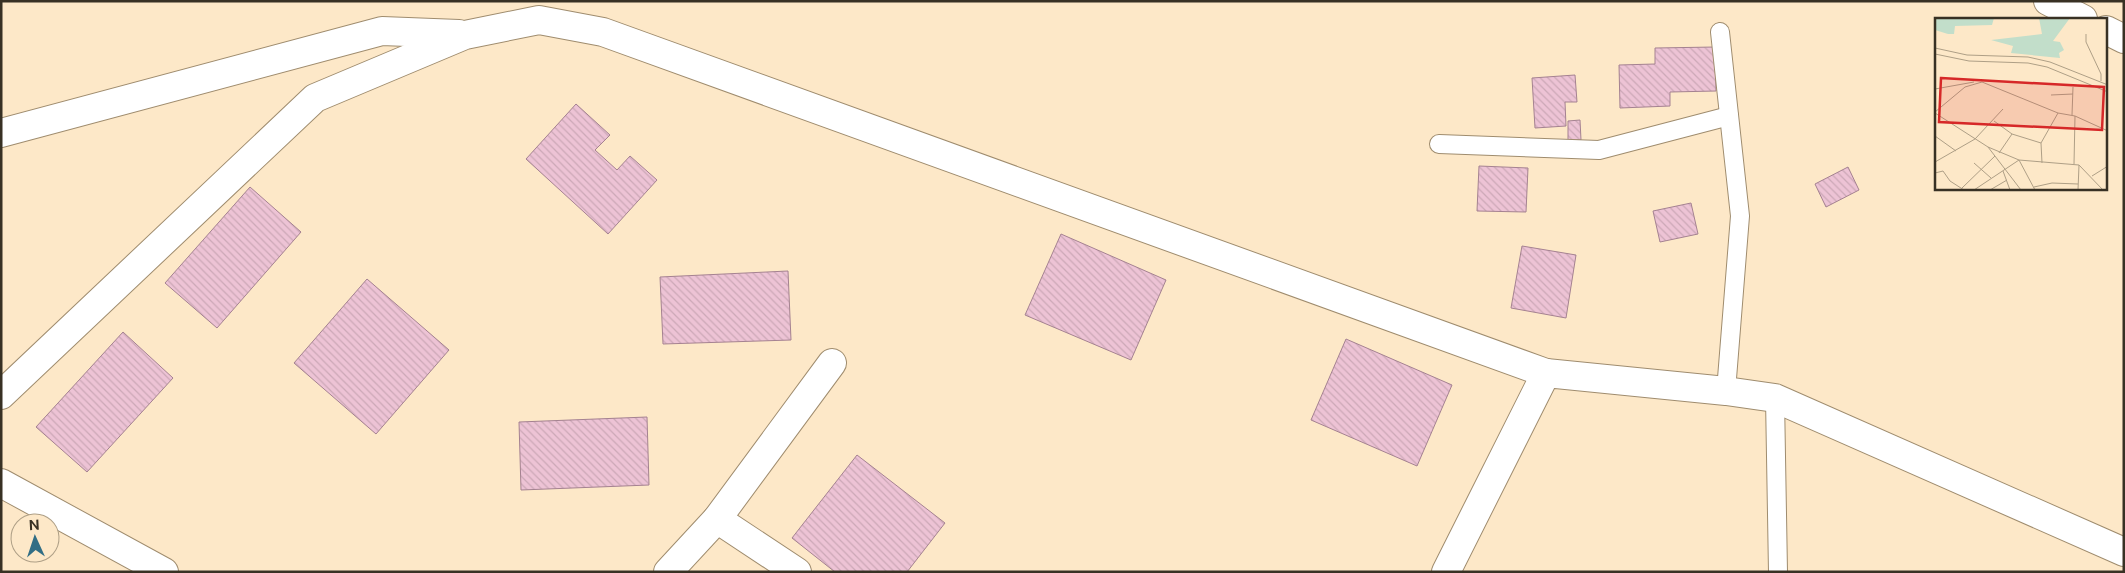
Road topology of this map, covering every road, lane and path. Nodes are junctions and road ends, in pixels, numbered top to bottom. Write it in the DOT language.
graph roads {
  1 [pos="2048,1"];
  2 [pos="2081,18"];
  3 [pos="2108,31"];
  4 [pos="1720,32"];
  5 [pos="465,35"];
  6 [pos="2124,39"];
  7 [pos="1729,116"];
  8 [pos="1,133"];
  9 [pos="1439,144"];
  10 [pos="832,363"];
  11 [pos="1546,374"];
  12 [pos="1726,390"];
  13 [pos="1,395"];
  14 [pos="1774,398"];
  15 [pos="1,483"];
  16 [pos="717,519"];
  17 [pos="2124,552"];
  18 [pos="164,572"];
  19 [pos="668,572"];
  20 [pos="797,572"];
  21 [pos="1446,572"];
  22 [pos="1778,572"];
  1 -- 2 [label="street"];
  3 -- 6 [label="street"];
  4 -- 7 [label="lane"];
  5 -- 8 [label="street"];
  5 -- 11 [label="street"];
  5 -- 13 [label="street"];
  7 -- 9 [label="lane"];
  7 -- 12 [label="lane"];
  10 -- 16 [label="street"];
  11 -- 12 [label="street"];
  11 -- 21 [label="street"];
  12 -- 14 [label="street"];
  14 -- 17 [label="street"];
  14 -- 22 [label="lane"];
  15 -- 18 [label="street"];
  16 -- 19 [label="street"];
  16 -- 20 [label="street"];
}
